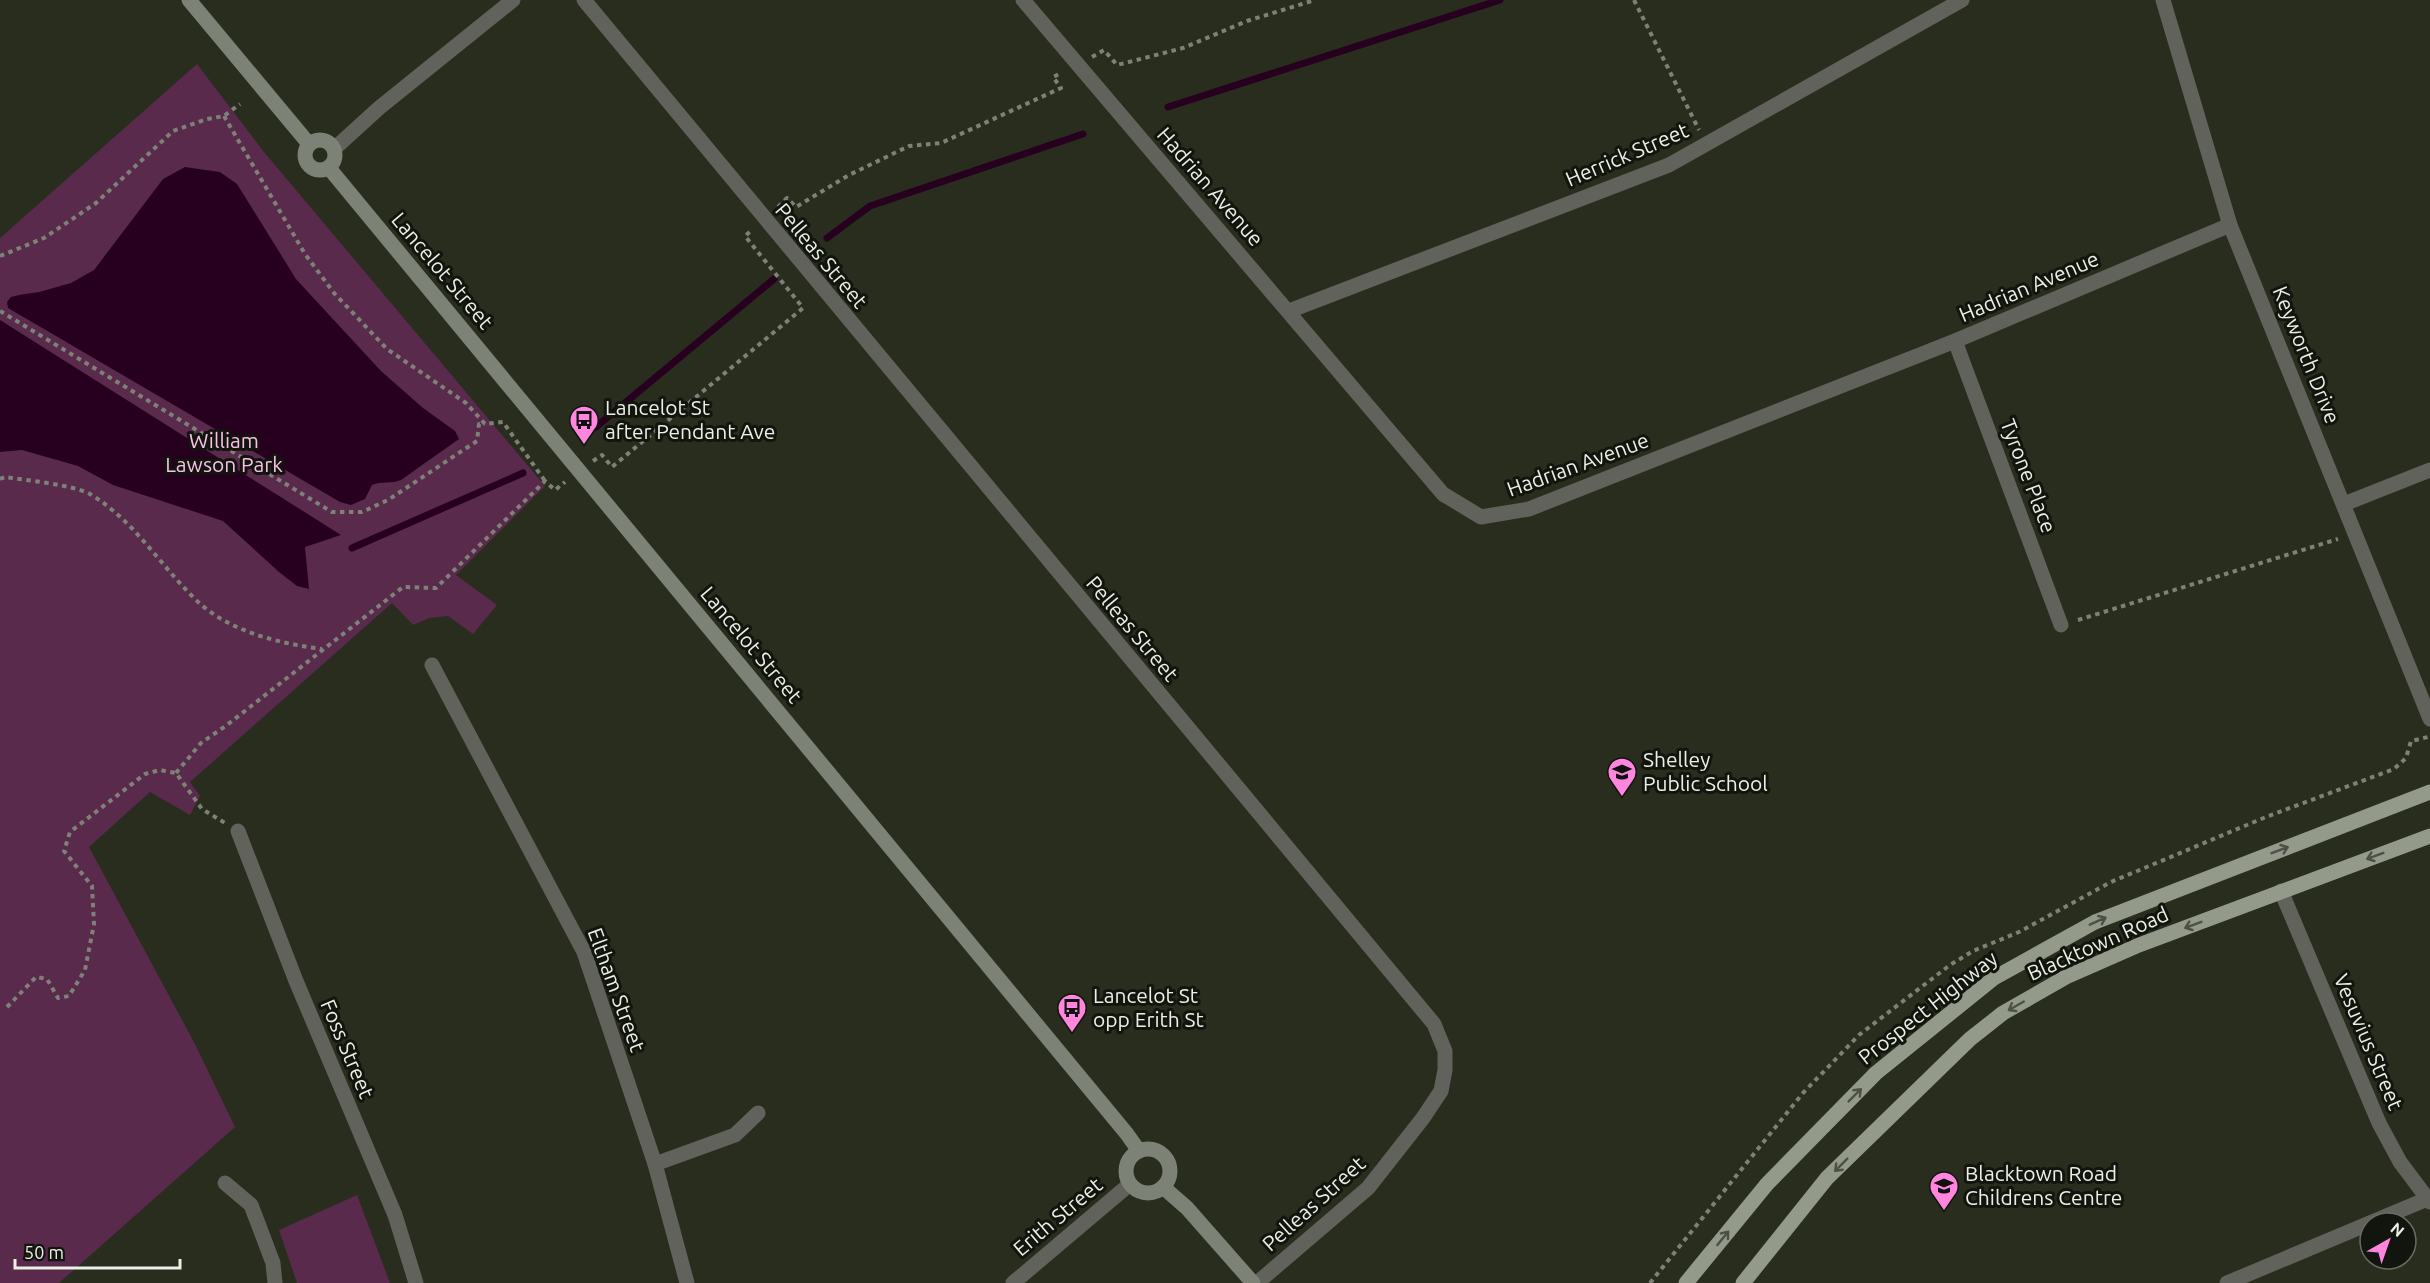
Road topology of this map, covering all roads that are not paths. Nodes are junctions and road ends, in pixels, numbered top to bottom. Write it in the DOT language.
graph roads {
  1 [pos="189,0"];
  2 [pos="513,0"];
  3 [pos="584,0"];
  4 [pos="1023,0"];
  5 [pos="1962,0"];
  6 [pos="2163,0"];
  7 [pos="309,144"];
  8 [pos="334,149"];
  9 [pos="329,168"];
  10 [pos="2230,225"];
  11 [pos="1290,311"];
  12 [pos="1955,341"];
  13 [pos="2430,470"];
  14 [pos="2344,504"];
  15 [pos="2061,625"];
  16 [pos="432,665"];
  17 [pos="2430,718"];
  18 [pos="2430,792"];
  19 [pos="238,831"];
  20 [pos="2430,836"];
  21 [pos="2281,891"];
  22 [pos="758,1113"];
  23 [pos="1139,1151"];
  24 [pos="655,1164"];
  25 [pos="225,1183"];
  26 [pos="1130,1184"];
  27 [pos="1163,1187"];
  28 [pos="2429,1201"];
  29 [pos="2402,1211"];
  30 [pos="2358,1228"];
  31 [pos="275,1283"];
  32 [pos="416,1283"];
  33 [pos="687,1283"];
  34 [pos="1013,1283"];
  35 [pos="1255,1283"];
  36 [pos="1686,1283"];
  37 [pos="1743,1283"];
  38 [pos="2227,1283"];
  1 -- 7 [label="street"];
  2 -- 8 [label="street"];
  3 -- 35 [label="street, Pelleas Street"];
  4 -- 11 [label="street, Hadrian Avenue"];
  5 -- 11 [label="street, Herrick Street"];
  6 -- 10 [label="street, Keyworth Drive"];
  7 -- 8 [label="street"];
  7 -- 9 [label="street"];
  8 -- 9 [label="street"];
  9 -- 23 [label="street, Lancelot Street"];
  10 -- 12 [label="street, Hadrian Avenue"];
  10 -- 14 [label="street, Keyworth Drive"];
  11 -- 12 [label="street, Hadrian Avenue"];
  12 -- 15 [label="street, Tyrone Place"];
  13 -- 14 [label="street"];
  14 -- 17 [label="street, Keyworth Drive"];
  16 -- 24 [label="street, Eltham Street"];
  36 -- 18 [label="main road, Prospect Highway, one-way"];
  19 -- 32 [label="street, Foss Street"];
  20 -- 21 [label="main road, Blacktown Road, one-way"];
  21 -- 28 [label="street, Vesuvius Street"];
  21 -- 37 [label="main road, Blacktown Road, one-way"];
  22 -- 24 [label="street"];
  23 -- 26 [label="street"];
  23 -- 27 [label="street"];
  24 -- 33 [label="street, Eltham Street"];
  25 -- 31 [label="street"];
  26 -- 27 [label="street"];
  26 -- 34 [label="street, Erith Street"];
  27 -- 35 [label="street"];
  28 -- 29 [label="street"];
  30 -- 38 [label="street"];
}
